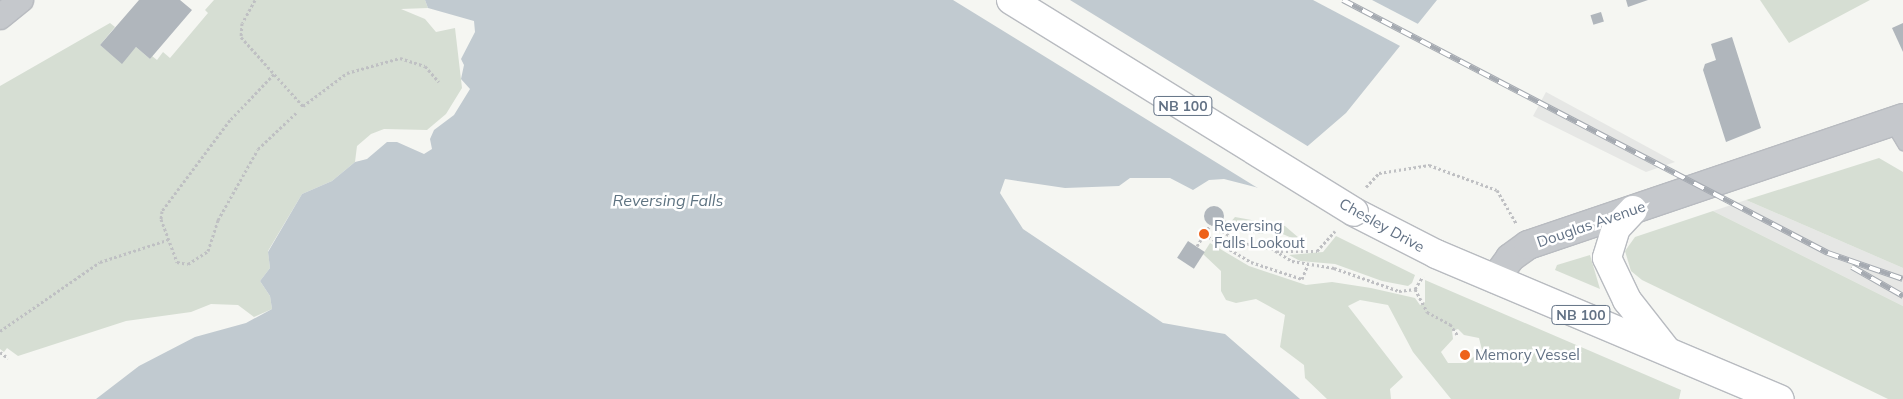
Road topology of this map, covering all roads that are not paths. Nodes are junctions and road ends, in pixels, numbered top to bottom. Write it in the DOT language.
graph roads {
  1 [pos="21,0"];
  2 [pos="1011,0"];
  3 [pos="0,17"];
  4 [pos="1899,128"];
  5 [pos="1633,210"];
  6 [pos="1495,278"];
  7 [pos="1667,352"];
  8 [pos="1780,399"];
  1 -- 3 [label="street"];
  2 -- 6 [label="main road, Chesley Drive / NB 100, bridge"];
  4 -- 5 [label="street, Douglas Avenue"];
  5 -- 6 [label="street, Douglas Avenue"];
  5 -- 7 [label="main road"];
  6 -- 7 [label="main road, Chesley Drive / NB 100"];
  7 -- 8 [label="main road, Chesley Drive / NB 100"];
}
